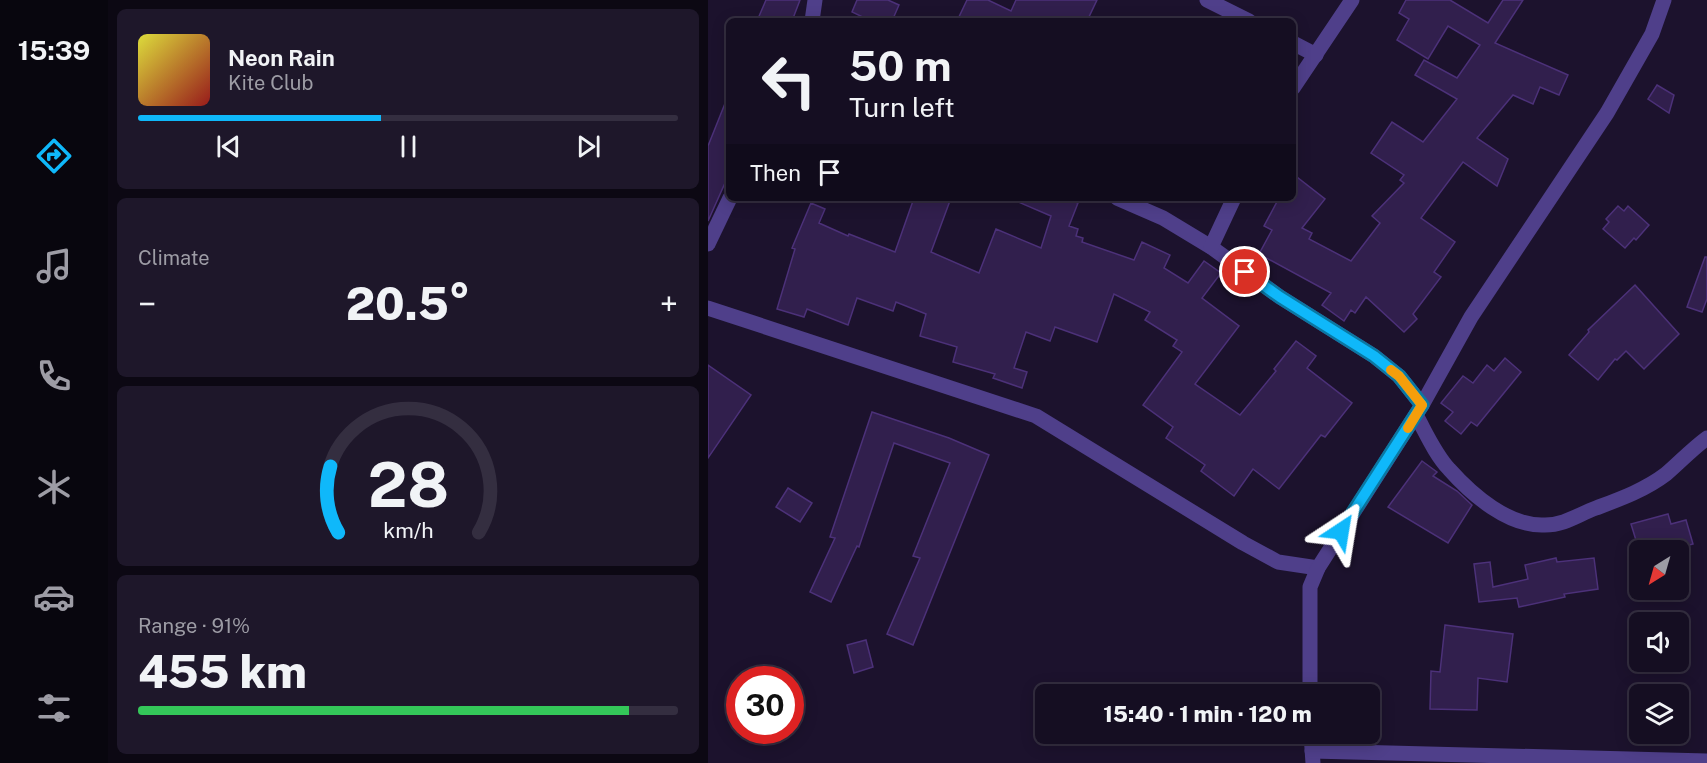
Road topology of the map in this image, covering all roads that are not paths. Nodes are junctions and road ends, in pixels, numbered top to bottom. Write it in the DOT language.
graph roads {
  1 [pos="815,0"];
  2 [pos="1207,0"];
  3 [pos="1352,0"];
  4 [pos="1664,0"];
  5 [pos="812,18"];
  6 [pos="1243,18"];
  7 [pos="1296,45"];
  8 [pos="1316,55"];
  9 [pos="1296,84"];
  10 [pos="729,201"];
  11 [pos="1124,201"];
  12 [pos="1233,201"];
  13 [pos="708,244"];
  14 [pos="1211,248"];
  15 [pos="708,308"];
  16 [pos="1419,410"];
  17 [pos="1707,438"];
  18 [pos="1318,568"];
  19 [pos="1310,684"];
  20 [pos="1312,757"];
  21 [pos="1707,761"];
  1 -- 5 [label="street"];
  2 -- 6 [label="street"];
  3 -- 8 [label="street"];
  4 -- 16 [label="street"];
  7 -- 8 [label="street"];
  8 -- 9 [label="street"];
  10 -- 13 [label="street"];
  11 -- 14 [label="street"];
  12 -- 14 [label="street"];
  14 -- 16 [label="street"];
  15 -- 18 [label="street"];
  16 -- 17 [label="street"];
  16 -- 18 [label="street"];
  18 -- 19 [label="street"];
  20 -- 21 [label="street"];
}
